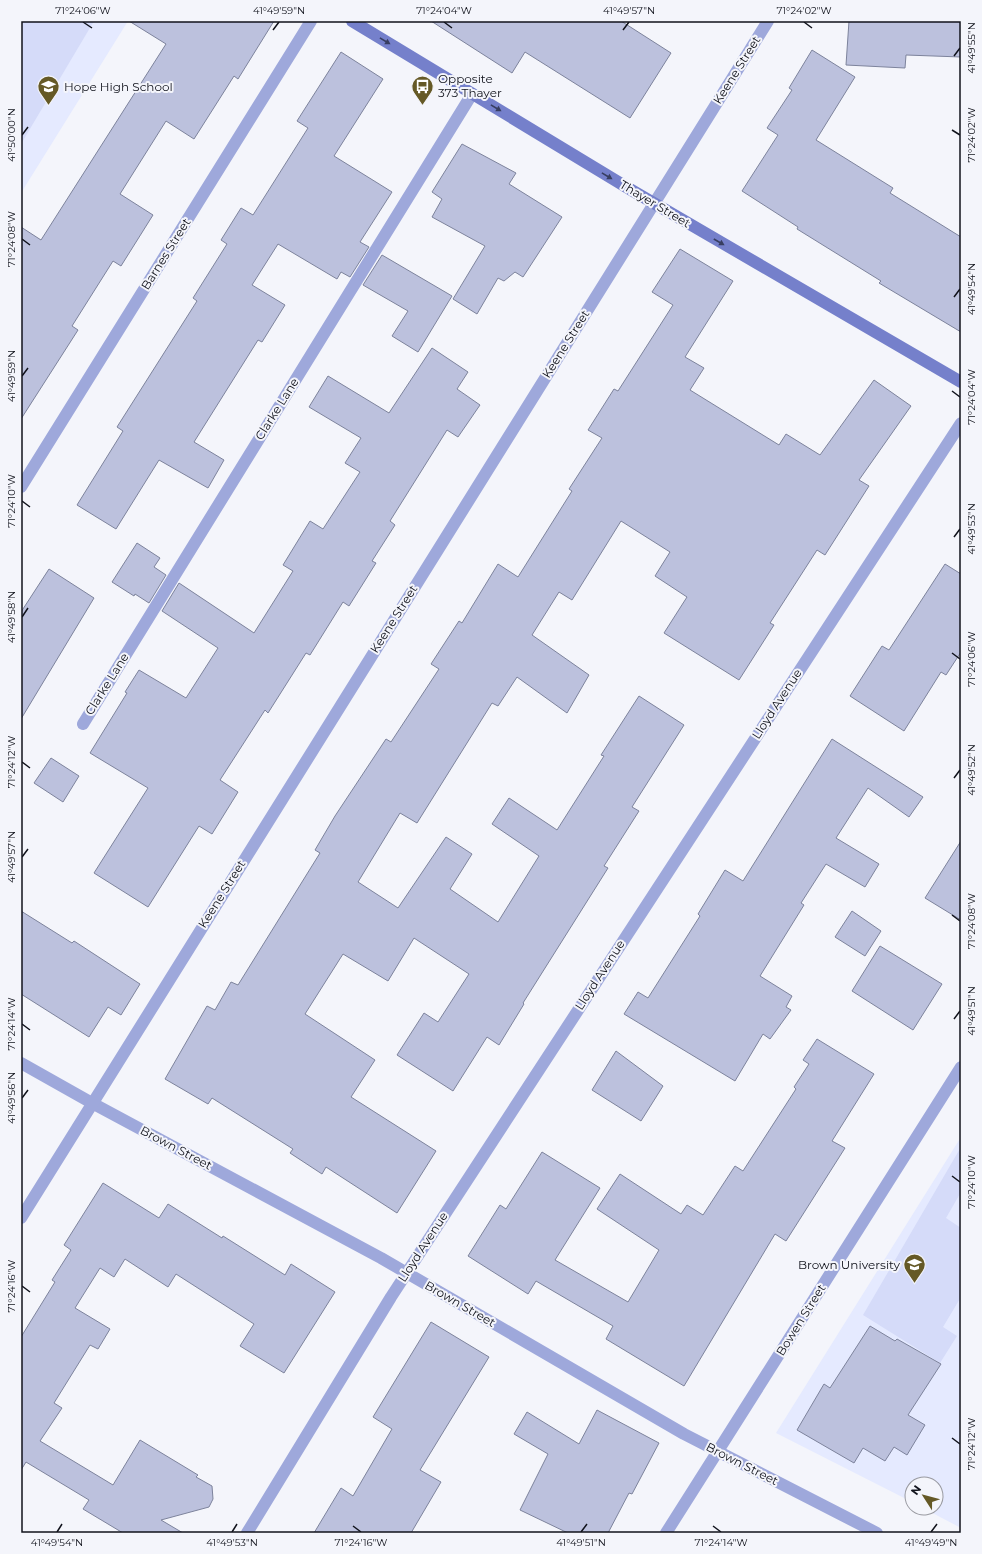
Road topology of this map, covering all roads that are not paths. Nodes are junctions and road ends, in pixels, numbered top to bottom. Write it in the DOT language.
graph roads {
  1 [pos="311,21"];
  2 [pos="352,21"];
  3 [pos="768,21"];
  4 [pos="472,94"];
  5 [pos="654,203"];
  6 [pos="961,382"];
  7 [pos="961,423"];
  8 [pos="21,487"];
  9 [pos="83,724"];
  10 [pos="21,1063"];
  11 [pos="961,1067"];
  12 [pos="92,1103"];
  13 [pos="21,1218"];
  14 [pos="406,1272"];
  15 [pos="717,1451"];
  16 [pos="247,1533"];
  17 [pos="666,1533"];
  18 [pos="878,1533"];
  1 -- 8 [label="street, Barnes Street"];
  2 -- 4 [label="street, Thayer Street, one-way"];
  3 -- 5 [label="street, Keene Street"];
  4 -- 5 [label="street, Thayer Street, one-way"];
  4 -- 9 [label="street, Clarke Lane"];
  5 -- 6 [label="street, Thayer Street, one-way"];
  5 -- 12 [label="street, Keene Street"];
  7 -- 14 [label="street, Lloyd Avenue"];
  10 -- 12 [label="street, Brown Street"];
  11 -- 15 [label="street, Bowen Street"];
  12 -- 13 [label="street, Keene Street"];
  12 -- 14 [label="street, Brown Street"];
  14 -- 15 [label="street, Brown Street"];
  14 -- 16 [label="street, Lloyd Avenue"];
  15 -- 17 [label="street, Bowen Street"];
  15 -- 18 [label="street, Brown Street"];
}
